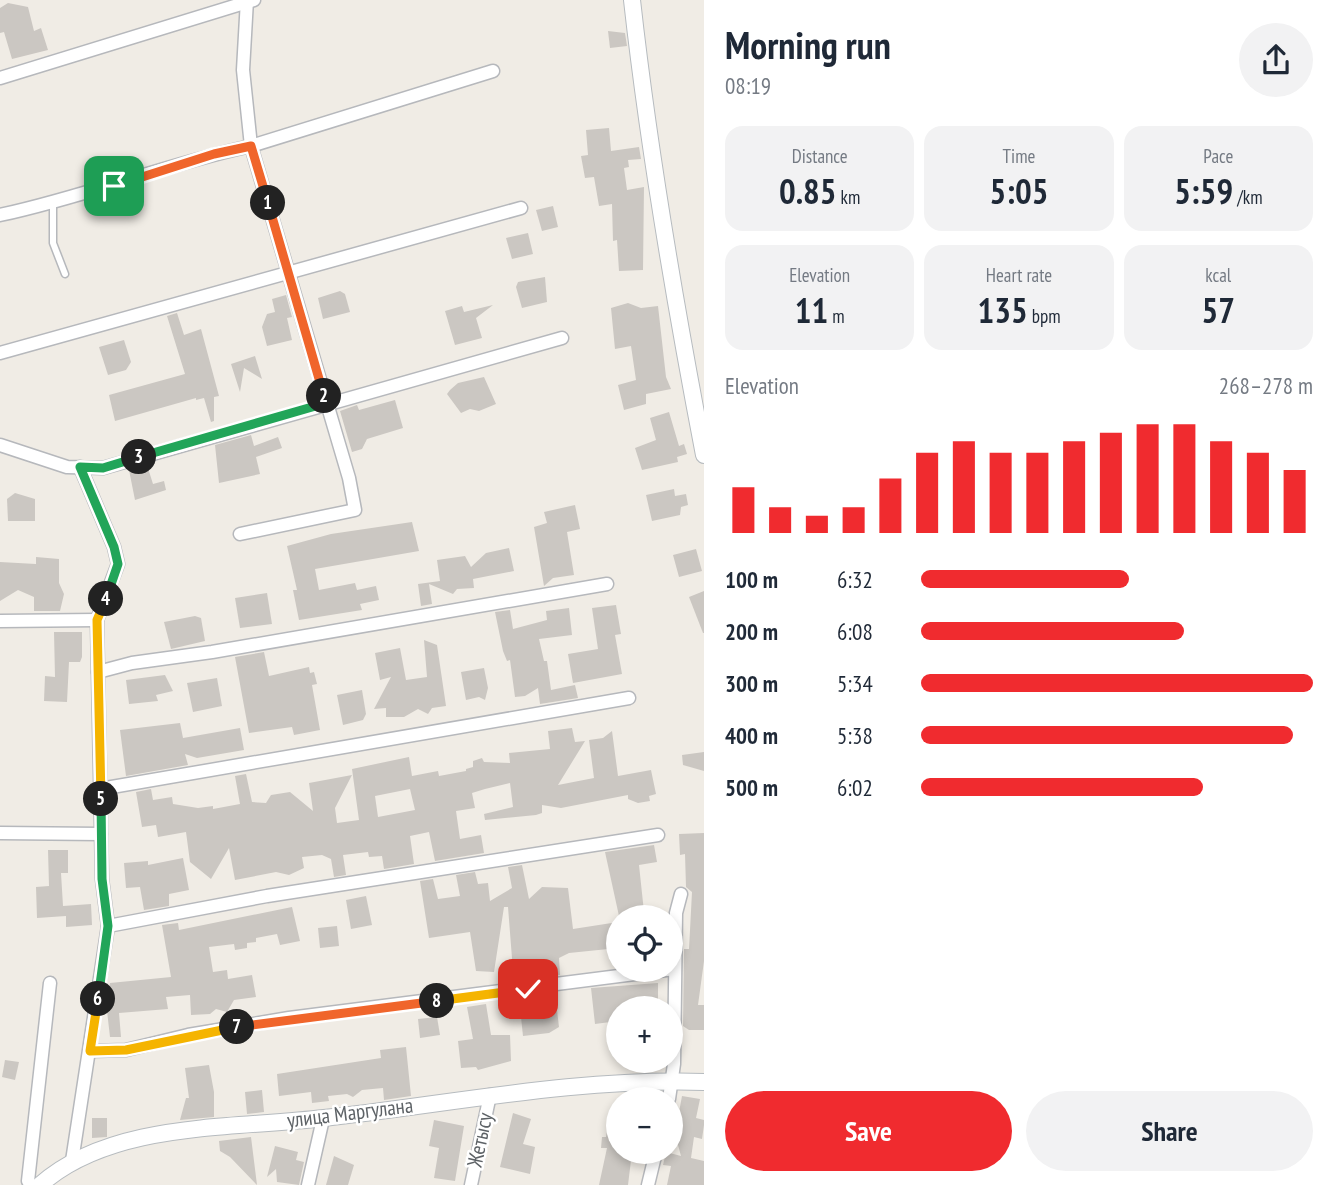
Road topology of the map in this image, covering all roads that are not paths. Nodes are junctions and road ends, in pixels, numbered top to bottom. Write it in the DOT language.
graph roads {
  1 [pos="632,0"];
  2 [pos="249,1"];
  3 [pos="493,71"];
  4 [pos="0,78"];
  5 [pos="251,146"];
  6 [pos="53,204"];
  7 [pos="521,208"];
  8 [pos="0,215"];
  9 [pos="289,271"];
  10 [pos="65,274"];
  11 [pos="562,338"];
  12 [pos="0,353"];
  13 [pos="326,403"];
  14 [pos="0,445"];
  15 [pos="704,455"];
  16 [pos="80,467"];
  17 [pos="240,534"];
  18 [pos="607,584"];
  19 [pos="97,620"];
  20 [pos="0,621"];
  21 [pos="98,672"];
  22 [pos="629,698"];
  23 [pos="100,789"];
  24 [pos="0,833"];
  25 [pos="101,834"];
  26 [pos="658,835"];
  27 [pos="681,894"];
  28 [pos="678,905"];
  29 [pos="108,926"];
  30 [pos="606,978"];
  31 [pos="674,982"];
  32 [pos="50,983"];
  33 [pos="90,1051"];
  34 [pos="673,1081"];
  35 [pos="704,1082"];
  36 [pos="671,1087"];
  37 [pos="490,1095"];
  38 [pos="323,1118"];
  39 [pos="72,1161"];
  40 [pos="653,1164"];
  41 [pos="31,1185"];
  42 [pos="40,1185"];
  43 [pos="308,1185"];
  44 [pos="471,1185"];
  45 [pos="648,1185"];
  1 -- 15 [label="street"];
  2 -- 4 [label="street"];
  2 -- 5 [label="street"];
  3 -- 5 [label="street"];
  5 -- 6 [label="street"];
  5 -- 9 [label="street"];
  6 -- 8 [label="street"];
  6 -- 10 [label="lane"];
  7 -- 9 [label="street"];
  9 -- 12 [label="street"];
  9 -- 13 [label="street"];
  11 -- 13 [label="street"];
  13 -- 16 [label="street"];
  13 -- 17 [label="street"];
  14 -- 16 [label="street"];
  16 -- 19 [label="street"];
  18 -- 21 [label="street"];
  19 -- 20 [label="street"];
  19 -- 21 [label="street"];
  21 -- 23 [label="street"];
  22 -- 23 [label="street"];
  23 -- 25 [label="street"];
  24 -- 25 [label="street"];
  25 -- 29 [label="street"];
  26 -- 29 [label="street"];
  27 -- 28 [label="street"];
  29 -- 33 [label="street"];
  30 -- 33 [label="street"];
  31 -- 34 [label="street"];
  32 -- 41 [label="street"];
  33 -- 39 [label="street"];
  34 -- 35 [label="street, улица Маргулана"];
  34 -- 36 [label="street"];
  34 -- 37 [label="street, улица Маргулана"];
  37 -- 38 [label="street, улица Маргулана"];
  37 -- 44 [label="street, Жетысу"];
  38 -- 39 [label="street, улица Маргулана"];
  38 -- 43 [label="street"];
  39 -- 42 [label="street, улица Маргулана"];
  40 -- 45 [label="street"];
}
